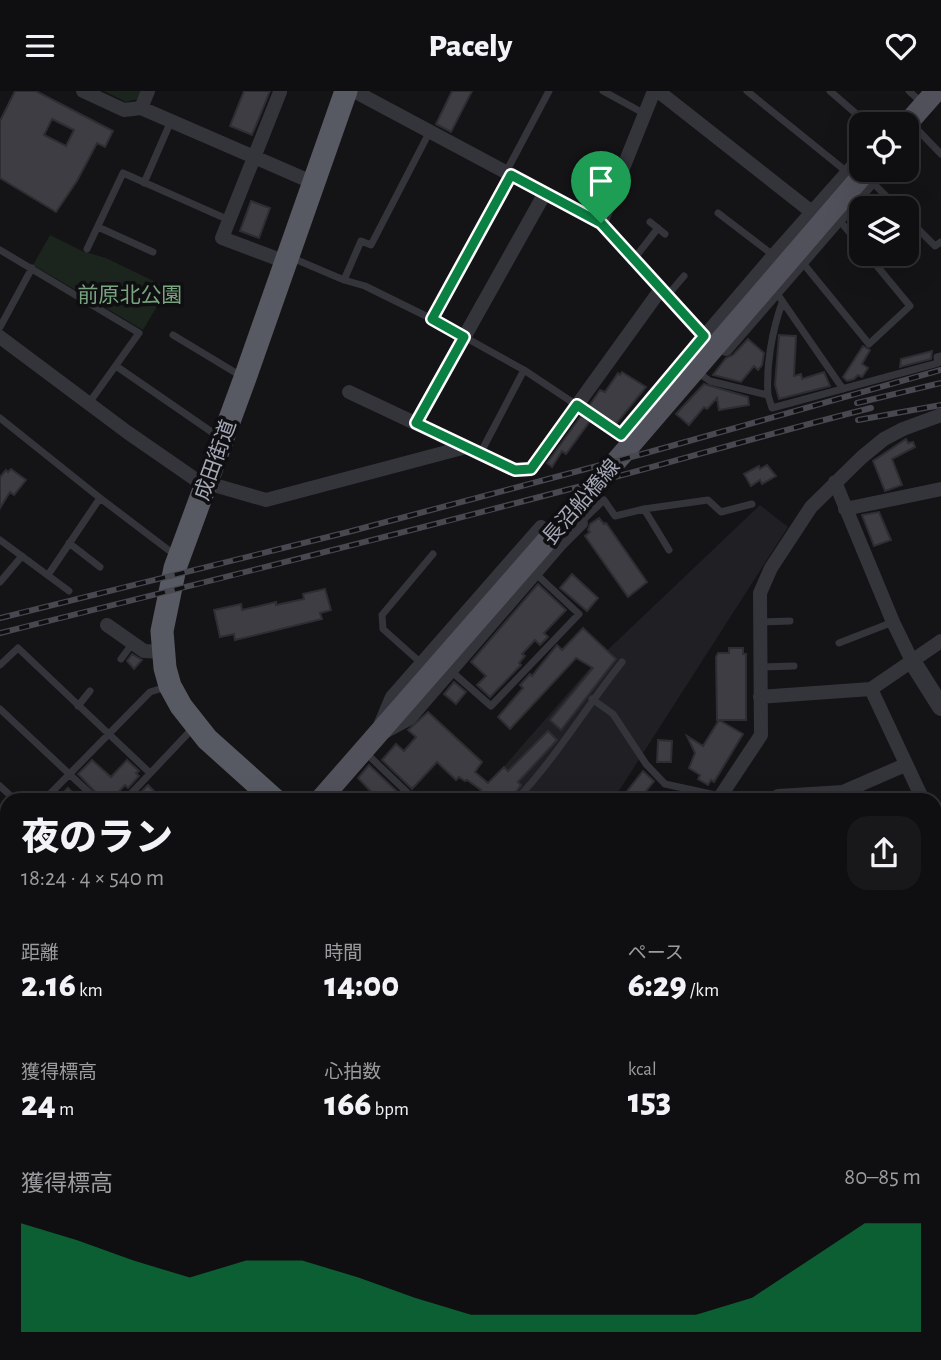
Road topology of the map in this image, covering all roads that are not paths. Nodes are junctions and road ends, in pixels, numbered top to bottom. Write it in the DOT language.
graph roads {
  1 [pos="83,91"];
  2 [pos="148,91"];
  3 [pos="549,91"];
  4 [pos="603,91"];
  5 [pos="656,91"];
  6 [pos="747,91"];
  7 [pos="830,91"];
  8 [pos="280,92"];
  9 [pos="344,92"];
  10 [pos="923,96"];
  11 [pos="141,108"];
  12 [pos="854,112"];
  13 [pos="914,112"];
  14 [pos="645,114"];
  15 [pos="171,121"];
  16 [pos="430,131"];
  17 [pos="919,134"];
  18 [pos="941,153"];
  19 [pos="255,157"];
  20 [pos="849,161"];
  21 [pos="509,173"];
  22 [pos="854,182"];
  23 [pos="858,182"];
  24 [pos="861,182"];
  25 [pos="874,182"];
  26 [pos="144,183"];
  27 [pos="314,183"];
  28 [pos="545,193"];
  29 [pos="887,196"];
  30 [pos="718,213"];
  31 [pos="813,213"];
  32 [pos="229,220"];
  33 [pos="839,220"];
  34 [pos="650,222"];
  35 [pos="601,223"];
  36 [pos="98,227"];
  37 [pos="658,228"];
  38 [pos="919,230"];
  39 [pos="849,232"];
  40 [pos="665,234"];
  41 [pos="941,242"];
  42 [pos="87,249"];
  43 [pos="0,250"];
  44 [pos="153,252"];
  45 [pos="774,255"];
  46 [pos="287,259"];
  47 [pos="634,259"];
  48 [pos="802,262"];
  49 [pos="877,266"];
  50 [pos="32,268"];
  51 [pos="684,276"];
  52 [pos="344,281"];
  53 [pos="664,293"];
  54 [pos="779,298"];
  55 [pos="432,319"];
  56 [pos="0,327"];
  57 [pos="173,335"];
  58 [pos="704,336"];
  59 [pos="0,337"];
  60 [pos="464,337"];
  61 [pos="941,356"];
  62 [pos="116,366"];
  63 [pos="524,370"];
  64 [pos="703,376"];
  65 [pos="245,378"];
  66 [pos="843,389"];
  67 [pos="349,392"];
  68 [pos="768,395"];
  69 [pos="89,403"];
  70 [pos="577,405"];
  71 [pos="642,408"];
  72 [pos="941,415"];
  73 [pos="0,418"];
  74 [pos="416,423"];
  75 [pos="621,435"];
  76 [pos="223,439"];
  77 [pos="466,447"];
  78 [pos="481,452"];
  79 [pos="835,482"];
  80 [pos="206,485"];
  81 [pos="941,489"];
  82 [pos="100,498"];
  83 [pos="752,504"];
  84 [pos="644,509"];
  85 [pos="845,509"];
  86 [pos="581,523"];
  87 [pos="0,540"];
  88 [pos="559,541"];
  89 [pos="69,543"];
  90 [pos="669,550"];
  91 [pos="433,554"];
  92 [pos="22,556"];
  93 [pos="177,563"];
  94 [pos="100,568"];
  95 [pos="535,573"];
  96 [pos="48,575"];
  97 [pos="0,582"];
  98 [pos="69,591"];
  99 [pos="790,621"];
  100 [pos="760,622"];
  101 [pos="893,622"];
  102 [pos="107,625"];
  103 [pos="941,641"];
  104 [pos="839,643"];
  105 [pos="132,645"];
  106 [pos="163,652"];
  107 [pos="121,659"];
  108 [pos="912,661"];
  109 [pos="622,662"];
  110 [pos="421,663"];
  111 [pos="0,665"];
  112 [pos="794,666"];
  113 [pos="760,667"];
  114 [pos="451,671"];
  115 [pos="170,686"];
  116 [pos="871,689"];
  117 [pos="90,691"];
  118 [pos="760,697"];
  119 [pos="592,699"];
  120 [pos="78,706"];
  121 [pos="941,707"];
  122 [pos="0,709"];
  123 [pos="195,725"];
  124 [pos="108,735"];
  125 [pos="369,743"];
  126 [pos="905,765"];
  127 [pos="150,773"];
  128 [pos="69,774"];
  129 [pos="51,793"];
  130 [pos="89,793"];
  131 [pos="131,793"];
  132 [pos="268,793"];
  133 [pos="326,793"];
  134 [pos="409,793"];
  135 [pos="522,793"];
  136 [pos="700,793"];
  137 [pos="722,793"];
  138 [pos="851,793"];
  139 [pos="919,793"];
  1 -- 11 [label="street"];
  2 -- 11 [label="street"];
  3 -- 21 [label="lane"];
  4 -- 14 [label="lane"];
  5 -- 14 [label="street"];
  5 -- 31 [label="street"];
  6 -- 20 [label="lane"];
  7 -- 12 [label="lane"];
  8 -- 19 [label="street"];
  9 -- 16 [label="street"];
  9 -- 27 [label="highway, 成田街道"];
  10 -- 13 [label="main road"];
  11 -- 15 [label="street"];
  14 -- 35 [label="street"];
  15 -- 19 [label="street"];
  15 -- 26 [label="lane"];
  16 -- 21 [label="street"];
  16 -- 52 [label="lane"];
  17 -- 18 [label="lane"];
  19 -- 27 [label="street"];
  19 -- 32 [label="street"];
  21 -- 28 [label="street"];
  21 -- 55 [label="lane"];
  22 -- 31 [label="street"];
  23 -- 125 [label="main road, 長沼船橋線"];
  24 -- 33 [label="street"];
  25 -- 29 [label="lane"];
  26 -- 32 [label="lane"];
  26 -- 36 [label="lane"];
  27 -- 46 [label="highway, 成田街道"];
  28 -- 35 [label="street"];
  28 -- 60 [label="street"];
  30 -- 45 [label="lane"];
  31 -- 45 [label="street"];
  32 -- 46 [label="street"];
  33 -- 39 [label="lane"];
  33 -- 48 [label="street"];
  34 -- 37 [label="lane"];
  35 -- 47 [label="street"];
  36 -- 42 [label="lane"];
  36 -- 44 [label="lane"];
  37 -- 40 [label="lane"];
  37 -- 47 [label="lane"];
  38 -- 41 [label="lane"];
  43 -- 50 [label="lane"];
  45 -- 58 [label="street"];
  46 -- 52 [label="lane"];
  46 -- 65 [label="highway, 成田街道"];
  47 -- 53 [label="street"];
  48 -- 49 [label="lane"];
  48 -- 54 [label="street"];
  50 -- 56 [label="lane"];
  50 -- 62 [label="lane"];
  51 -- 53 [label="lane"];
  52 -- 55 [label="lane"];
  53 -- 58 [label="street"];
  53 -- 70 [label="street"];
  54 -- 64 [label="street"];
  54 -- 66 [label="lane"];
  54 -- 68 [label="lane"];
  55 -- 60 [label="lane"];
  57 -- 65 [label="lane"];
  58 -- 71 [label="street"];
  59 -- 69 [label="street"];
  60 -- 63 [label="lane"];
  60 -- 74 [label="street"];
  61 -- 66 [label="lane"];
  62 -- 69 [label="lane"];
  62 -- 76 [label="lane"];
  63 -- 70 [label="lane"];
  63 -- 78 [label="lane"];
  64 -- 68 [label="lane"];
  64 -- 71 [label="street"];
  65 -- 76 [label="highway, 成田街道"];
  66 -- 68 [label="lane"];
  67 -- 74 [label="street"];
  69 -- 80 [label="street"];
  70 -- 75 [label="lane"];
  70 -- 78 [label="street"];
  71 -- 75 [label="street"];
  72 -- 79 [label="street"];
  73 -- 82 [label="lane"];
  74 -- 77 [label="street"];
  76 -- 80 [label="highway, 成田街道"];
  77 -- 78 [label="street"];
  77 -- 80 [label="street"];
  79 -- 85 [label="street"];
  79 -- 100 [label="street"];
  80 -- 93 [label="highway, 成田街道"];
  81 -- 85 [label="street"];
  82 -- 89 [label="lane"];
  82 -- 93 [label="lane"];
  83 -- 84 [label="lane"];
  84 -- 86 [label="lane"];
  84 -- 90 [label="lane"];
  85 -- 101 [label="street"];
  86 -- 88 [label="street"];
  87 -- 92 [label="lane"];
  88 -- 95 [label="street"];
  88 -- 110 [label="street"];
  89 -- 94 [label="lane"];
  89 -- 96 [label="lane"];
  91 -- 110 [label="lane"];
  92 -- 96 [label="lane"];
  92 -- 97 [label="lane"];
  93 -- 106 [label="highway, 成田街道"];
  95 -- 114 [label="street"];
  95 -- 114 [label="lane"];
  96 -- 98 [label="lane"];
  99 -- 100 [label="lane"];
  100 -- 113 [label="street"];
  101 -- 104 [label="lane"];
  101 -- 108 [label="street"];
  102 -- 105 [label="street"];
  103 -- 108 [label="street"];
  105 -- 106 [label="street"];
  105 -- 107 [label="lane"];
  106 -- 115 [label="highway, 成田街道"];
  108 -- 116 [label="street"];
  108 -- 121 [label="street"];
  109 -- 119 [label="lane"];
  110 -- 125 [label="street"];
  111 -- 120 [label="lane"];
  112 -- 113 [label="lane"];
  113 -- 118 [label="street"];
  114 -- 125 [label="street"];
  115 -- 123 [label="highway, 成田街道"];
  115 -- 124 [label="lane"];
  116 -- 118 [label="street"];
  116 -- 126 [label="street"];
  117 -- 120 [label="lane"];
  118 -- 137 [label="street"];
  119 -- 135 [label="lane"];
  119 -- 136 [label="lane"];
  120 -- 124 [label="lane"];
  122 -- 128 [label="lane"];
  123 -- 127 [label="lane"];
  123 -- 132 [label="highway, 成田街道"];
  124 -- 127 [label="lane"];
  124 -- 128 [label="lane"];
  125 -- 133 [label="main road, 長沼船橋線"];
  125 -- 134 [label="lane"];
  126 -- 138 [label="street"];
  126 -- 139 [label="street"];
  127 -- 131 [label="lane"];
  128 -- 129 [label="lane"];
  128 -- 130 [label="lane"];
}
